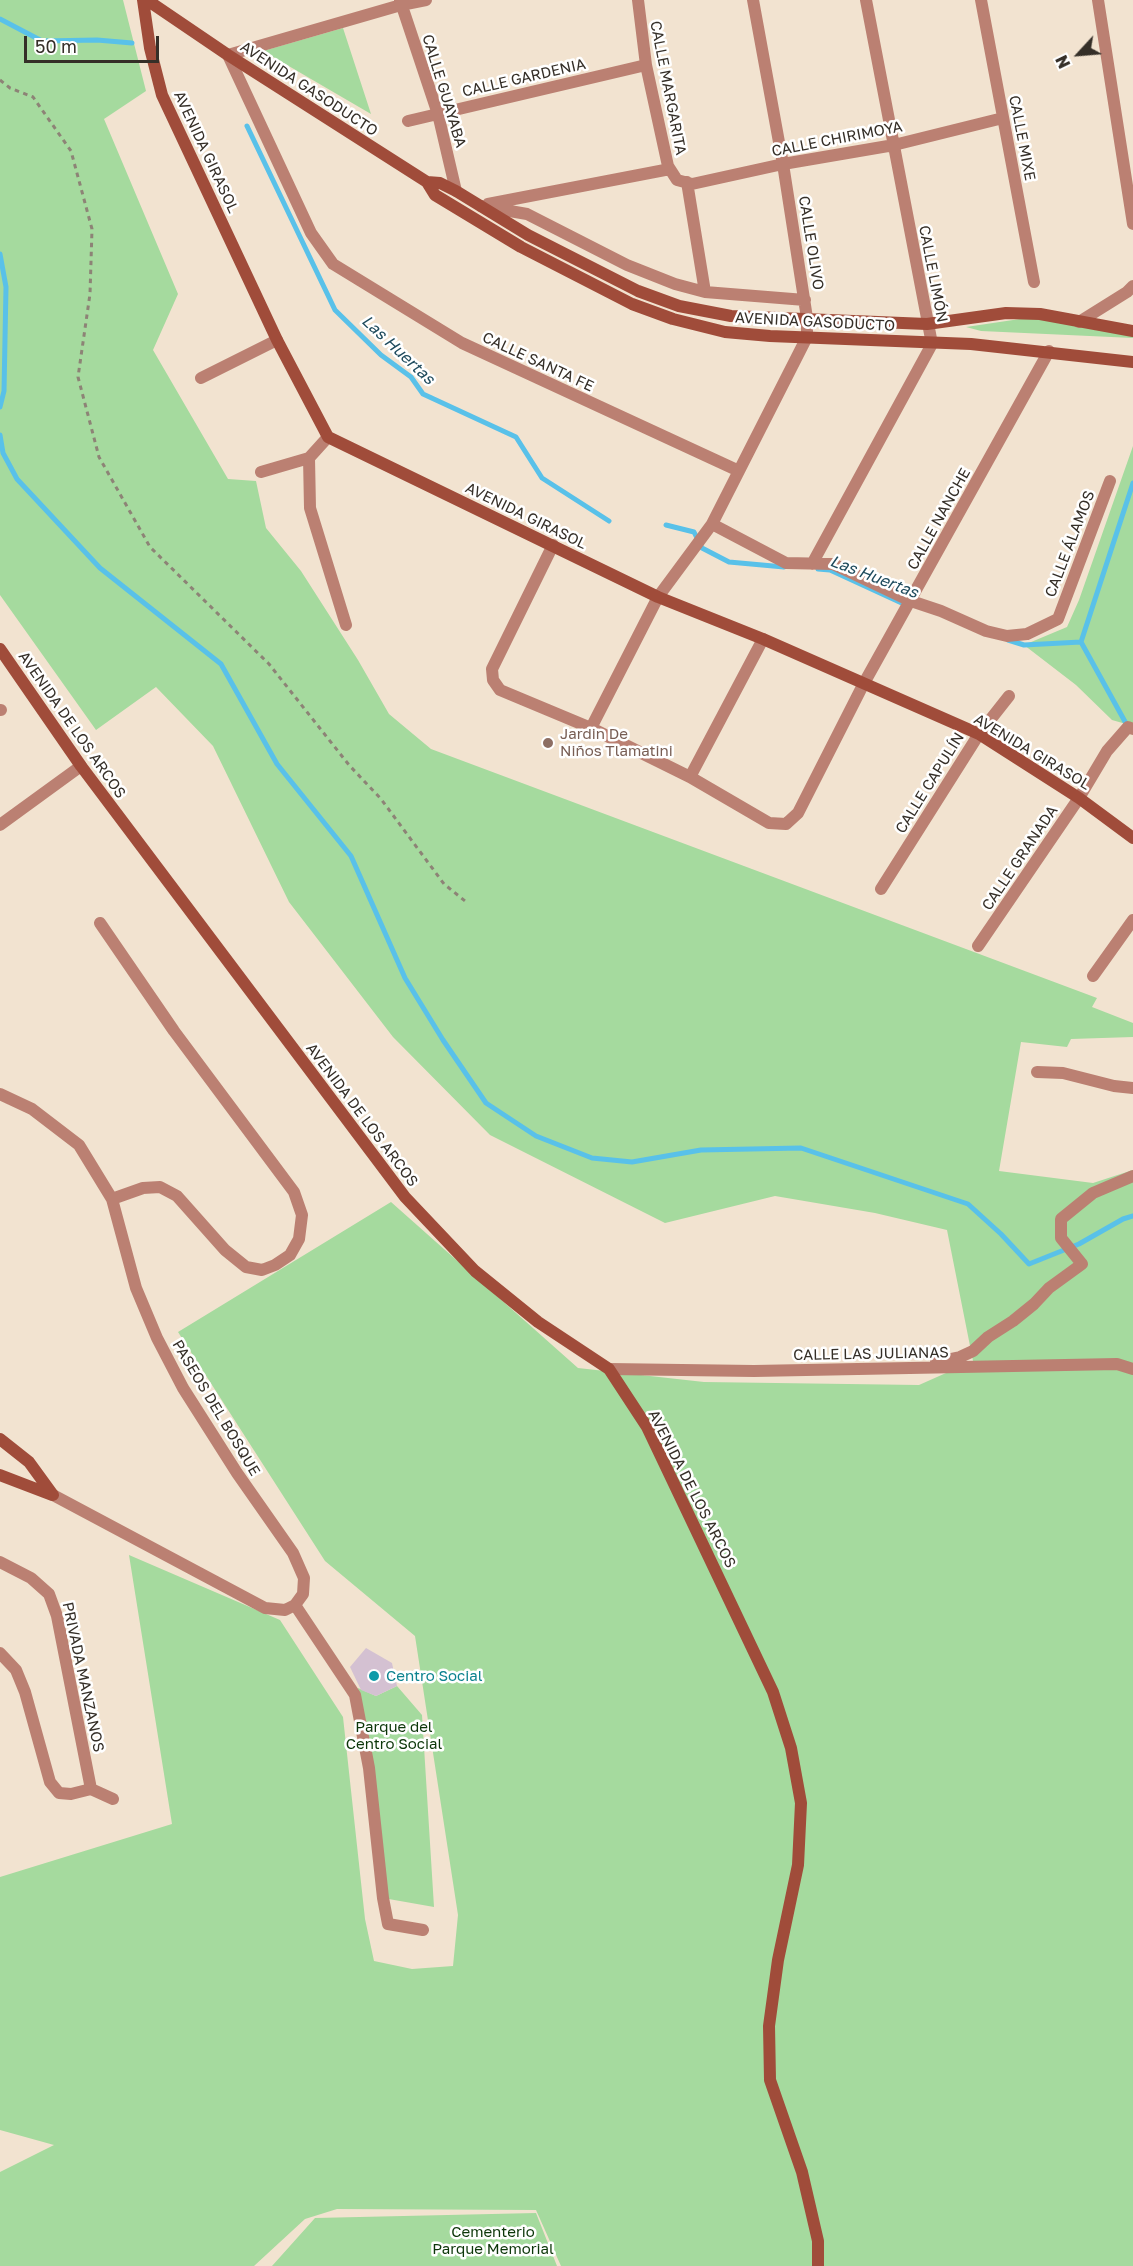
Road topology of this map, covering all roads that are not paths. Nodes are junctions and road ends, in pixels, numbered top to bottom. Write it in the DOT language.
graph roads {
  1 [pos="145,0"];
  2 [pos="426,0"];
  3 [pos="638,0"];
  4 [pos="753,0"];
  5 [pos="867,0"];
  6 [pos="981,0"];
  7 [pos="1098,0"];
  8 [pos="400,2"];
  9 [pos="228,55"];
  10 [pos="646,65"];
  11 [pos="438,114"];
  12 [pos="1003,118"];
  13 [pos="408,121"];
  14 [pos="894,145"];
  15 [pos="783,164"];
  16 [pos="678,177"];
  17 [pos="427,182"];
  18 [pos="456,191"];
  19 [pos="480,206"];
  20 [pos="1133,224"];
  21 [pos="1034,282"];
  22 [pos="1133,286"];
  23 [pos="705,292"];
  24 [pos="805,300"];
  25 [pos="807,318"];
  26 [pos="1079,322"];
  27 [pos="927,324"];
  28 [pos="1133,331"];
  29 [pos="807,337"];
  30 [pos="277,339"];
  31 [pos="932,344"];
  32 [pos="1049,351"];
  33 [pos="1133,362"];
  34 [pos="201,378"];
  35 [pos="328,437"];
  36 [pos="309,458"];
  37 [pos="739,471"];
  38 [pos="261,472"];
  39 [pos="1110,481"];
  40 [pos="709,527"];
  41 [pos="553,545"];
  42 [pos="812,564"];
  43 [pos="658,597"];
  44 [pos="910,602"];
  45 [pos="346,625"];
  46 [pos="763,639"];
  47 [pos="0,649"];
  48 [pos="863,685"];
  49 [pos="1009,696"];
  50 [pos="591,728"];
  51 [pos="1130,728"];
  52 [pos="979,734"];
  53 [pos="81,766"];
  54 [pos="690,777"];
  55 [pos="1079,798"];
  56 [pos="0,825"];
  57 [pos="1133,838"];
  58 [pos="880,889"];
  59 [pos="1133,920"];
  60 [pos="100,923"];
  61 [pos="978,946"];
  62 [pos="1093,976"];
  63 [pos="1037,1072"];
  64 [pos="1133,1088"];
  65 [pos="0,1094"];
  66 [pos="1133,1176"];
  67 [pos="112,1199"];
  68 [pos="609,1369"];
  69 [pos="909,1369"];
  70 [pos="1133,1370"];
  71 [pos="0,1439"];
  72 [pos="0,1475"];
  73 [pos="53,1495"];
  74 [pos="0,1562"];
  75 [pos="295,1605"];
  76 [pos="0,1653"];
  77 [pos="91,1789"];
  78 [pos="113,1799"];
  79 [pos="423,1930"];
  80 [pos="818,2266"];
  1 -- 9 [label="street, AVENIDA GASODUCTO"];
  1 -- 30 [label="street, AVENIDA GIRASOL"];
  2 -- 8 [label="street"];
  3 -- 10 [label="street, CALLE MARGARITA"];
  4 -- 15 [label="street, CALLE OLIVO"];
  5 -- 14 [label="street, CALLE LIMÓN"];
  6 -- 12 [label="street, CALLE MIXE"];
  7 -- 20 [label="street"];
  8 -- 9 [label="street"];
  8 -- 11 [label="street, CALLE GUAYABA"];
  9 -- 17 [label="street, AVENIDA GASODUCTO"];
  9 -- 37 [label="street, CALLE SANTA FE"];
  10 -- 11 [label="street, CALLE GARDENIA"];
  10 -- 16 [label="street, CALLE MARGARITA"];
  11 -- 13 [label="street, CALLE GARDENIA"];
  11 -- 18 [label="street, CALLE GUAYABA"];
  12 -- 14 [label="street, CALLE CHIRIMOYA"];
  12 -- 21 [label="street, CALLE MIXE"];
  14 -- 15 [label="street, CALLE CHIRIMOYA"];
  14 -- 27 [label="street, CALLE LIMÓN"];
  15 -- 16 [label="street, CALLE CHIRIMOYA"];
  15 -- 24 [label="street, CALLE OLIVO"];
  16 -- 19 [label="street, CALLE CHIRIMOYA"];
  16 -- 23 [label="street, CALLE MARGARITA"];
  17 -- 18 [label="street, AVENIDA GASODUCTO"];
  17 -- 29 [label="street, AVENIDA GASODUCTO"];
  18 -- 19 [label="street, AVENIDA GASODUCTO"];
  19 -- 23 [label="street"];
  19 -- 25 [label="street, AVENIDA GASODUCTO"];
  22 -- 26 [label="street"];
  23 -- 24 [label="street"];
  24 -- 25 [label="street, CALLE OLIVO"];
  25 -- 27 [label="street, AVENIDA GASODUCTO"];
  25 -- 29 [label="street, CALLE OLIVO"];
  26 -- 27 [label="street, AVENIDA GASODUCTO"];
  26 -- 28 [label="street, AVENIDA GASODUCTO"];
  27 -- 31 [label="street, CALLE LIMÓN"];
  29 -- 31 [label="street, AVENIDA GASODUCTO"];
  29 -- 37 [label="street, CALLE OLIVO"];
  30 -- 34 [label="street"];
  30 -- 35 [label="street, AVENIDA GIRASOL"];
  31 -- 32 [label="street, AVENIDA GASODUCTO"];
  31 -- 42 [label="street, CALLE LIMÓN"];
  32 -- 33 [label="street, AVENIDA GASODUCTO"];
  32 -- 44 [label="street, CALLE NANCHE"];
  35 -- 36 [label="street"];
  35 -- 41 [label="street, AVENIDA GIRASOL"];
  36 -- 38 [label="street"];
  36 -- 45 [label="street"];
  37 -- 40 [label="street, CALLE OLIVO"];
  39 -- 44 [label="street, CALLE ÁLAMOS"];
  40 -- 42 [label="street"];
  40 -- 43 [label="street, CALLE OLIVO"];
  41 -- 43 [label="street, AVENIDA GIRASOL"];
  41 -- 50 [label="street"];
  42 -- 44 [label="street"];
  43 -- 46 [label="street, AVENIDA GIRASOL"];
  43 -- 50 [label="street, CALLE OLIVO"];
  44 -- 48 [label="street, CALLE NANCHE"];
  46 -- 48 [label="street, AVENIDA GIRASOL"];
  46 -- 54 [label="street"];
  47 -- 53 [label="street, AVENIDA DE LOS ARCOS"];
  48 -- 52 [label="street, AVENIDA GIRASOL"];
  48 -- 54 [label="street, CALLE NANCHE"];
  49 -- 52 [label="street, CALLE CAPULÍN"];
  50 -- 54 [label="street"];
  51 -- 55 [label="street, CALLE GRANADA"];
  52 -- 55 [label="street, AVENIDA GIRASOL"];
  52 -- 58 [label="street, CALLE CAPULÍN"];
  53 -- 56 [label="street"];
  53 -- 68 [label="street, AVENIDA DE LOS ARCOS"];
  55 -- 57 [label="street, AVENIDA GIRASOL"];
  55 -- 61 [label="street, CALLE GRANADA"];
  59 -- 62 [label="street"];
  60 -- 67 [label="street"];
  63 -- 64 [label="street"];
  65 -- 67 [label="street, PASEOS DEL BOSQUE"];
  66 -- 69 [label="street"];
  67 -- 75 [label="street, PASEOS DEL BOSQUE"];
  68 -- 69 [label="street, CALLE LAS JULIANAS"];
  68 -- 80 [label="street, AVENIDA DE LOS ARCOS"];
  69 -- 70 [label="street, CALLE LAS JULIANAS"];
  71 -- 73 [label="street"];
  72 -- 73 [label="street"];
  73 -- 75 [label="street"];
  74 -- 77 [label="street, PRIVADA MANZANOS"];
  75 -- 79 [label="street"];
  76 -- 77 [label="street"];
  77 -- 78 [label="street"];
}
